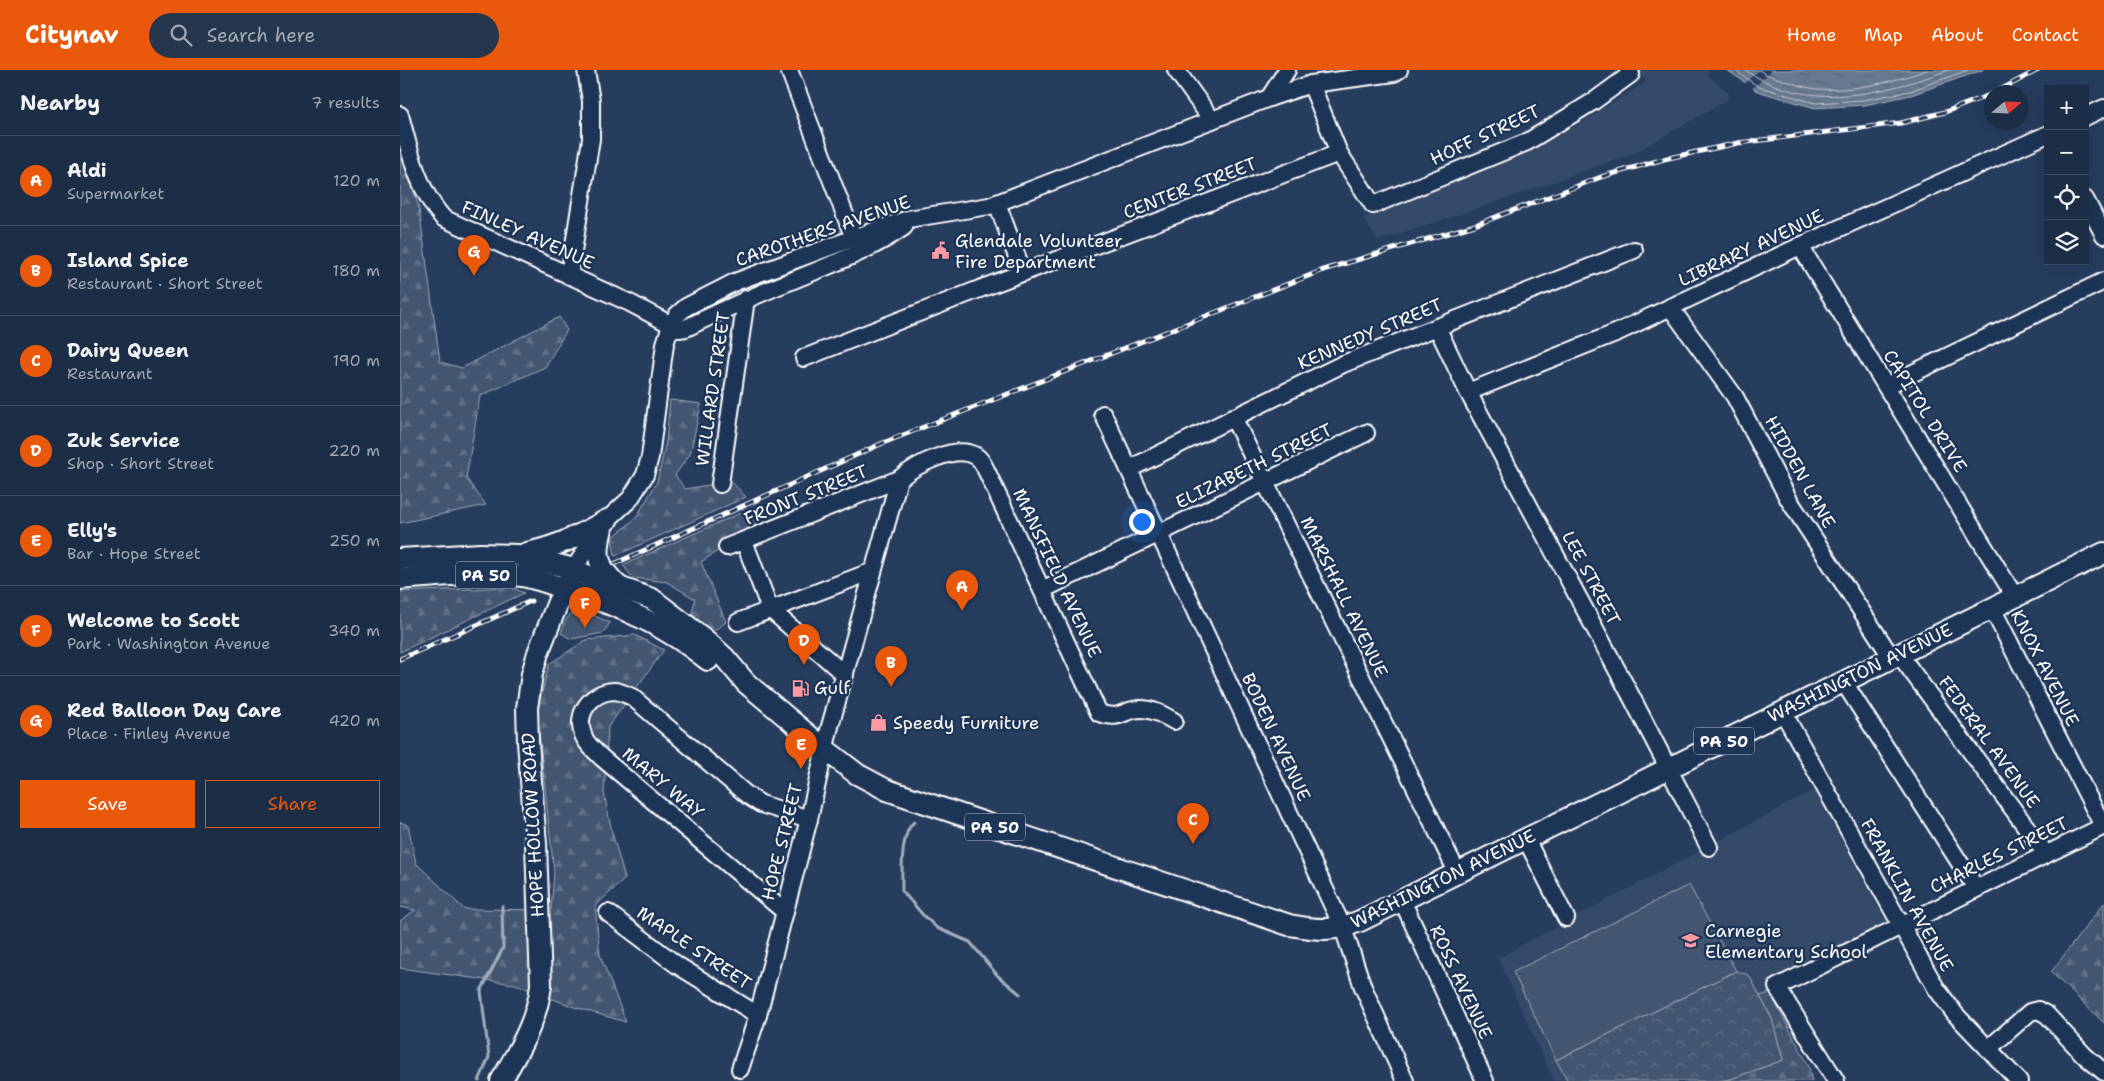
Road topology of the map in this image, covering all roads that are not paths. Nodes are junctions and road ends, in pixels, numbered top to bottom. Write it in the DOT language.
graph roads {
  1 [pos="586,70"];
  2 [pos="789,70"];
  3 [pos="1176,70"];
  4 [pos="1287,70"];
  5 [pos="1399,70"];
  6 [pos="1630,72"];
  7 [pos="1312,84"];
  8 [pos="1269,98"];
  9 [pos="2104,108"];
  10 [pos="400,115"];
  11 [pos="2089,115"];
  12 [pos="1212,120"];
  13 [pos="2044,136"];
  14 [pos="1340,153"];
  15 [pos="997,203"];
  16 [pos="2089,206"];
  17 [pos="917,218"];
  18 [pos="2104,235"];
  19 [pos="854,238"];
  20 [pos="1800,246"];
  21 [pos="1634,250"];
  22 [pos="1023,272"];
  23 [pos="570,276"];
  24 [pos="2104,281"];
  25 [pos="746,299"];
  26 [pos="1670,308"];
  27 [pos="670,325"];
  28 [pos="1437,327"];
  29 [pos="804,358"];
  30 [pos="1886,386"];
  31 [pos="1468,392"];
  32 [pos="1103,414"];
  33 [pos="1233,417"];
  34 [pos="1366,433"];
  35 [pos="1128,469"];
  36 [pos="899,479"];
  37 [pos="1265,483"];
  38 [pos="720,484"];
  39 [pos="605,524"];
  40 [pos="1159,535"];
  41 [pos="744,541"];
  42 [pos="727,547"];
  43 [pos="2104,553"];
  44 [pos="518,554"];
  45 [pos="407,558"];
  46 [pos="574,569"];
  47 [pos="873,571"];
  48 [pos="403,579"];
  49 [pos="564,588"];
  50 [pos="622,589"];
  51 [pos="1042,590"];
  52 [pos="2015,597"];
  53 [pos="1992,608"];
  54 [pos="770,609"];
  55 [pos="738,622"];
  56 [pos="1896,656"];
  57 [pos="845,675"];
  58 [pos="1843,681"];
  59 [pos="746,683"];
  60 [pos="1783,712"];
  61 [pos="1174,721"];
  62 [pos="826,750"];
  63 [pos="1669,768"];
  64 [pos="809,819"];
  65 [pos="2103,826"];
  66 [pos="1526,839"];
  67 [pos="1709,847"];
  68 [pos="2046,854"];
  69 [pos="1457,872"];
  70 [pos="1976,888"];
  71 [pos="1402,900"];
  72 [pos="785,912"];
  73 [pos="608,913"];
  74 [pos="1566,918"];
  75 [pos="1900,925"];
  76 [pos="1343,928"];
  77 [pos="758,1015"];
  78 [pos="1988,1049"];
  79 [pos="740,1069"];
  80 [pos="2104,1072"];
  81 [pos="501,1081"];
  82 [pos="1405,1081"];
  83 [pos="1485,1081"];
  84 [pos="1836,1081"];
  85 [pos="2020,1081"];
  1 -- 23 [label="street"];
  2 -- 19 [label="street"];
  3 -- 12 [label="street"];
  4 -- 8 [label="street"];
  5 -- 7 [label="street, CAROTHERS AVENUE"];
  6 -- 14 [label="street, HOFF STREET"];
  7 -- 8 [label="street, CAROTHERS AVENUE"];
  7 -- 14 [label="street"];
  8 -- 12 [label="street, CAROTHERS AVENUE"];
  9 -- 11 [label="street"];
  10 -- 23 [label="street, FINLEY AVENUE"];
  12 -- 15 [label="street, CAROTHERS AVENUE"];
  13 -- 20 [label="street, LIBRARY AVENUE"];
  14 -- 22 [label="street, CENTER STREET"];
  15 -- 17 [label="street, CAROTHERS AVENUE"];
  15 -- 22 [label="street"];
  16 -- 18 [label="street"];
  17 -- 19 [label="street, CAROTHERS AVENUE"];
  17 -- 25 [label="street"];
  19 -- 27 [label="street, CAROTHERS AVENUE"];
  20 -- 26 [label="street, LIBRARY AVENUE"];
  20 -- 30 [label="street, CAPITOL DRIVE"];
  21 -- 28 [label="street, KENNEDY STREET"];
  22 -- 29 [label="street, CENTER STREET"];
  23 -- 27 [label="street, FINLEY AVENUE"];
  24 -- 30 [label="street"];
  25 -- 27 [label="street"];
  25 -- 38 [label="street, WILLARD STREET"];
  26 -- 31 [label="street, LIBRARY AVENUE"];
  26 -- 56 [label="street, HIDDEN LANE"];
  27 -- 39 [label="street, CAROTHERS AVENUE"];
  28 -- 31 [label="street, LEE STREET"];
  28 -- 33 [label="street, KENNEDY STREET"];
  30 -- 52 [label="street, CAPITOL DRIVE"];
  31 -- 63 [label="street, LEE STREET"];
  32 -- 35 [label="street, BODEN AVENUE"];
  33 -- 35 [label="street, KENNEDY STREET"];
  33 -- 37 [label="street, MARSHALL AVENUE"];
  34 -- 37 [label="street, ELIZABETH STREET"];
  35 -- 40 [label="street, BODEN AVENUE"];
  36 -- 41 [label="street, FRONT STREET"];
  36 -- 47 [label="street, HOPE STREET"];
  36 -- 51 [label="street, MANSFIELD AVENUE"];
  37 -- 40 [label="street, ELIZABETH STREET"];
  37 -- 69 [label="street, MARSHALL AVENUE"];
  39 -- 44 [label="main road"];
  39 -- 46 [label="street, CAROTHERS AVENUE"];
  39 -- 50 [label="main road"];
  40 -- 51 [label="street, ELIZABETH STREET"];
  40 -- 76 [label="street, BODEN AVENUE"];
  41 -- 42 [label="street, FRONT STREET"];
  41 -- 54 [label="street"];
  43 -- 52 [label="main road, WASHINGTON AVENUE / PA 50"];
  44 -- 45 [label="main road, WASHINGTON AVENUE / PA 50"];
  44 -- 46 [label="main road, WASHINGTON AVENUE / PA 50"];
  46 -- 49 [label="main road, HOPE HOLLOW ROAD"];
  46 -- 50 [label="main road, WASHINGTON AVENUE / PA 50"];
  47 -- 54 [label="street"];
  47 -- 57 [label="street, HOPE STREET"];
  48 -- 49 [label="main road, WASHINGTON AVENUE / PA 50"];
  49 -- 59 [label="main road, WASHINGTON AVENUE / PA 50"];
  49 -- 81 [label="main road, HOPE HOLLOW ROAD"];
  50 -- 59 [label="main road, WASHINGTON AVENUE / PA 50"];
  51 -- 61 [label="street, MANSFIELD AVENUE"];
  52 -- 53 [label="main road, WASHINGTON AVENUE / PA 50"];
  53 -- 56 [label="main road, WASHINGTON AVENUE / PA 50"];
  53 -- 65 [label="street, KNOX AVENUE"];
  54 -- 55 [label="street"];
  54 -- 57 [label="street"];
  56 -- 58 [label="main road, WASHINGTON AVENUE / PA 50"];
  56 -- 68 [label="street, FEDERAL AVENUE"];
  57 -- 62 [label="street, HOPE STREET"];
  58 -- 60 [label="main road, WASHINGTON AVENUE / PA 50"];
  58 -- 70 [label="street"];
  59 -- 62 [label="main road, WASHINGTON AVENUE / PA 50"];
  60 -- 63 [label="main road, WASHINGTON AVENUE / PA 50"];
  60 -- 75 [label="street, FRANKLIN AVENUE"];
  62 -- 64 [label="street, HOPE STREET"];
  62 -- 76 [label="main road, WASHINGTON AVENUE / PA 50"];
  63 -- 66 [label="main road, WASHINGTON AVENUE / PA 50"];
  63 -- 67 [label="street, LEE STREET"];
  64 -- 72 [label="street, HOPE STREET"];
  64 -- 72 [label="street, MARY WAY"];
  65 -- 68 [label="street, CHARLES STREET"];
  66 -- 69 [label="main road, WASHINGTON AVENUE / PA 50"];
  66 -- 74 [label="street"];
  68 -- 70 [label="street, CHARLES STREET"];
  69 -- 71 [label="main road, WASHINGTON AVENUE / PA 50"];
  70 -- 75 [label="street, CHARLES STREET"];
  71 -- 76 [label="main road, WASHINGTON AVENUE / PA 50"];
  71 -- 83 [label="street, ROSS AVENUE"];
  72 -- 77 [label="street, HOPE STREET"];
  73 -- 77 [label="street, MAPLE STREET"];
  75 -- 78 [label="street, FRANKLIN AVENUE"];
  75 -- 84 [label="street, CHARLES STREET"];
  76 -- 82 [label="street, BODEN AVENUE"];
  77 -- 79 [label="street, HOPE STREET"];
  78 -- 80 [label="street"];
  78 -- 85 [label="street, FRANKLIN AVENUE"];
}
